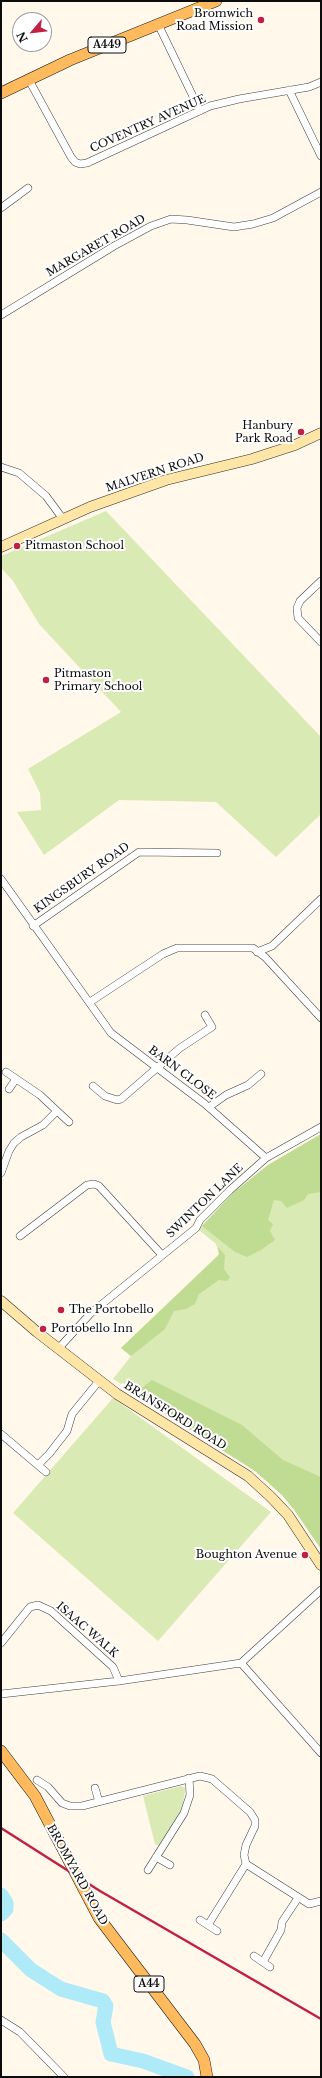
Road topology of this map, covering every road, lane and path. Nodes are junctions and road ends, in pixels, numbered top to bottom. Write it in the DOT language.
graph roads {
  1 [pos="216,1"];
  2 [pos="158,24"];
  3 [pos="29,80"];
  4 [pos="321,82"];
  5 [pos="289,90"];
  6 [pos="1,94"];
  7 [pos="200,111"];
  8 [pos="321,156"];
  9 [pos="28,188"];
  10 [pos="321,192"];
  11 [pos="1,208"];
  12 [pos="1,315"];
  13 [pos="320,436"];
  14 [pos="1,467"];
  15 [pos="63,519"];
  16 [pos="1,547"];
  17 [pos="321,581"];
  18 [pos="321,642"];
  19 [pos="217,853"];
  20 [pos="1,880"];
  21 [pos="321,899"];
  22 [pos="33,926"];
  23 [pos="258,952"];
  24 [pos="90,1002"];
  25 [pos="205,1015"];
  26 [pos="321,1018"];
  27 [pos="159,1068"];
  28 [pos="6,1072"];
  29 [pos="261,1074"];
  30 [pos="16,1079"];
  31 [pos="93,1086"];
  32 [pos="9,1089"];
  33 [pos="209,1107"];
  34 [pos="57,1111"];
  35 [pos="70,1122"];
  36 [pos="321,1127"];
  37 [pos="266,1158"];
  38 [pos="1,1173"];
  39 [pos="20,1236"];
  40 [pos="162,1255"];
  41 [pos="1,1301"];
  42 [pos="58,1349"];
  43 [pos="99,1380"];
  44 [pos="1,1434"];
  45 [pos="38,1465"];
  46 [pos="46,1472"];
  47 [pos="321,1565"];
  48 [pos="321,1590"];
  49 [pos="1,1643"];
  50 [pos="241,1663"];
  51 [pos="119,1681"];
  52 [pos="1,1694"];
  53 [pos="1,1751"];
  54 [pos="321,1753"];
  55 [pos="189,1778"];
  56 [pos="32,1781"];
  57 [pos="95,1788"];
  58 [pos="99,1802"];
  59 [pos="156,1857"];
  60 [pos="246,1864"];
  61 [pos="170,1865"];
  62 [pos="148,1870"];
  63 [pos="298,1898"];
  64 [pos="321,1901"];
  65 [pos="200,1920"];
  66 [pos="208,1925"];
  67 [pos="217,1931"];
  68 [pos="254,1956"];
  69 [pos="263,1962"];
  70 [pos="270,1967"];
  71 [pos="1,2020"];
  72 [pos="64,2077"];
  73 [pos="207,2077"];
  1 -- 2 [label="main road, A449"];
  2 -- 3 [label="main road, A449"];
  2 -- 7 [label="street"];
  3 -- 6 [label="main road, A449"];
  3 -- 7 [label="street, COVENTRY AVENUE"];
  4 -- 5 [label="street, COVENTRY AVENUE"];
  5 -- 7 [label="street, COVENTRY AVENUE"];
  5 -- 8 [label="street"];
  9 -- 11 [label="street"];
  10 -- 12 [label="street, MARGARET ROAD"];
  13 -- 15 [label="main road, MALVERN ROAD"];
  14 -- 15 [label="street"];
  15 -- 16 [label="main road, MALVERN ROAD"];
  17 -- 18 [label="street"];
  19 -- 22 [label="street, KINGSBURY ROAD"];
  20 -- 22 [label="street, BARN CLOSE"];
  21 -- 23 [label="street"];
  22 -- 24 [label="street, BARN CLOSE"];
  23 -- 24 [label="street"];
  23 -- 26 [label="street"];
  24 -- 27 [label="street, BARN CLOSE"];
  25 -- 27 [label="street"];
  27 -- 31 [label="street"];
  27 -- 33 [label="street, BARN CLOSE"];
  28 -- 30 [label="street"];
  29 -- 33 [label="street"];
  30 -- 32 [label="street"];
  30 -- 34 [label="street"];
  33 -- 37 [label="street, BARN CLOSE"];
  34 -- 35 [label="street"];
  34 -- 38 [label="street"];
  36 -- 37 [label="street, SWINTON LANE"];
  37 -- 40 [label="street, SWINTON LANE"];
  39 -- 40 [label="street"];
  40 -- 42 [label="street, SWINTON LANE"];
  41 -- 42 [label="main road, BRANSFORD ROAD"];
  42 -- 43 [label="main road, BRANSFORD ROAD"];
  43 -- 45 [label="street"];
  43 -- 47 [label="main road, BRANSFORD ROAD"];
  44 -- 45 [label="street"];
  45 -- 46 [label="street"];
  48 -- 50 [label="street"];
  49 -- 51 [label="street, ISAAC WALK"];
  50 -- 51 [label="street"];
  50 -- 54 [label="street"];
  51 -- 52 [label="street"];
  53 -- 56 [label="main road, BROMYARD ROAD / A44"];
  55 -- 58 [label="street"];
  55 -- 59 [label="street"];
  55 -- 60 [label="street"];
  56 -- 58 [label="street"];
  56 -- 73 [label="main road, BROMYARD ROAD / A44"];
  57 -- 58 [label="street"];
  59 -- 61 [label="street"];
  59 -- 62 [label="street"];
  60 -- 63 [label="street"];
  60 -- 66 [label="street"];
  63 -- 64 [label="street"];
  63 -- 69 [label="street"];
  65 -- 66 [label="street"];
  66 -- 67 [label="street"];
  68 -- 69 [label="street"];
  69 -- 70 [label="street"];
  71 -- 72 [label="street"];
}
